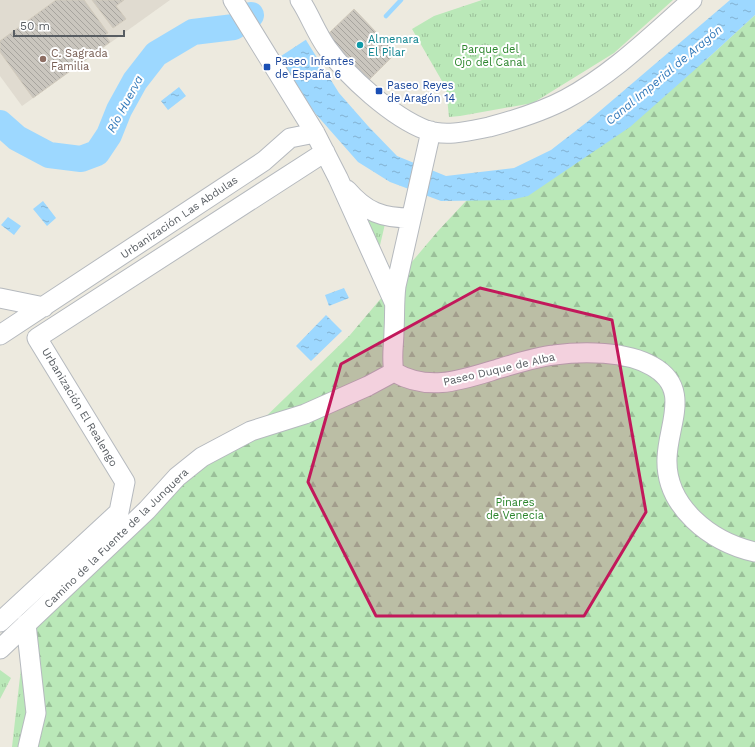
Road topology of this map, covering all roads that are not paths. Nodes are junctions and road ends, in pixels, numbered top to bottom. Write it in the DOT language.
graph roads {
  1 [pos="233,0"];
  2 [pos="300,0"];
  3 [pos="692,0"];
  4 [pos="431,131"];
  5 [pos="315,133"];
  6 [pos="325,152"];
  7 [pos="338,178"];
  8 [pos="413,210"];
  9 [pos="0,298"];
  10 [pos="394,302"];
  11 [pos="44,307"];
  12 [pos="0,335"];
  13 [pos="394,372"];
  14 [pos="755,552"];
  15 [pos="0,622"];
  16 [pos="26,624"];
  17 [pos="0,650"];
  18 [pos="28,747"];
  1 -- 5 [label="street"];
  2 -- 4 [label="street"];
  3 -- 4 [label="street"];
  4 -- 8 [label="street"];
  5 -- 6 [label="street"];
  5 -- 11 [label="street, Urbanización Las Abdulas"];
  6 -- 7 [label="street"];
  6 -- 15 [label="street, Urbanización El Realengo"];
  7 -- 8 [label="street"];
  7 -- 10 [label="street"];
  8 -- 10 [label="street"];
  9 -- 11 [label="street"];
  10 -- 13 [label="street"];
  11 -- 12 [label="street, Urbanización Las Abdulas"];
  13 -- 14 [label="street, Paseo Duque de Alba"];
  13 -- 16 [label="street, Camino de la Fuente de la Junquera"];
  16 -- 17 [label="street, Camino de la Fuente de la Junquera"];
  16 -- 18 [label="street"];
}
